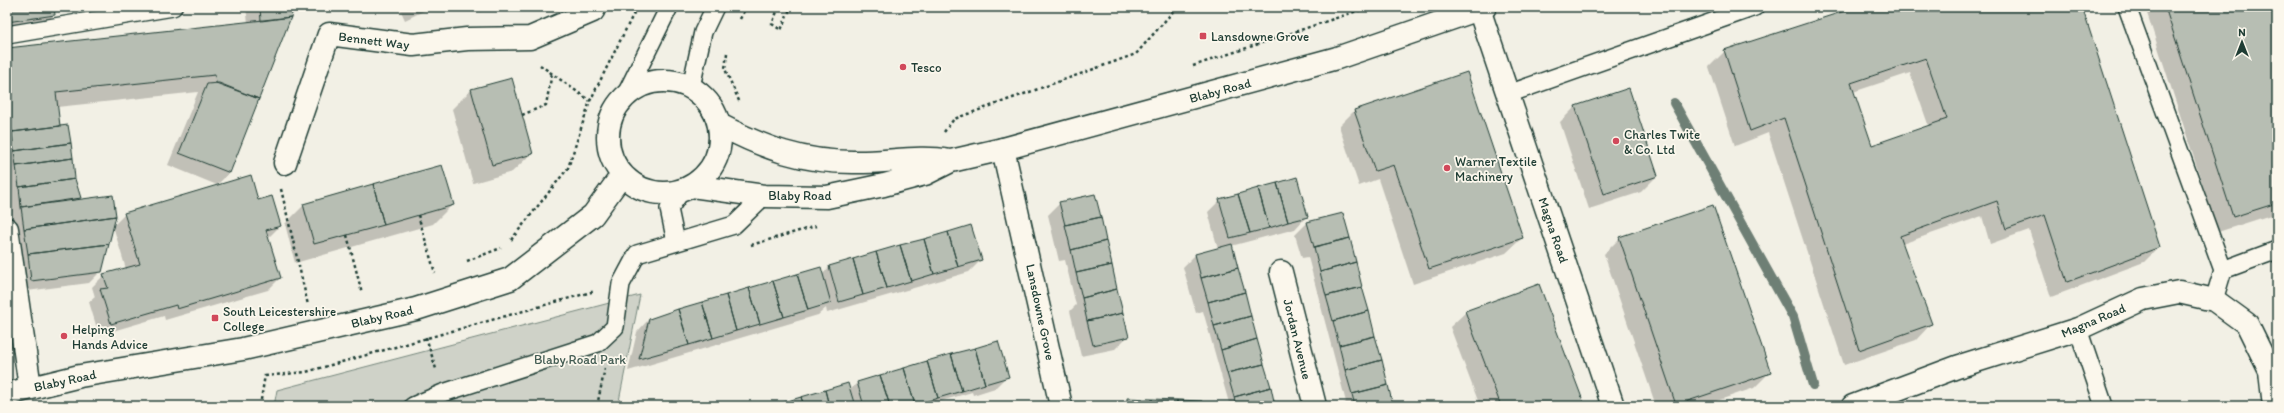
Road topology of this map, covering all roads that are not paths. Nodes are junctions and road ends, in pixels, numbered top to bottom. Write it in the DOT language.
graph roads {
  1 [pos="173,7"];
  2 [pos="595,7"];
  3 [pos="669,7"];
  4 [pos="715,7"];
  5 [pos="1755,7"];
  6 [pos="2127,7"];
  7 [pos="1482,8"];
  8 [pos="7,35"];
  9 [pos="691,86"];
  10 [pos="1508,94"];
  11 [pos="625,96"];
  12 [pos="720,125"];
  13 [pos="1003,149"];
  14 [pos="951,161"];
  15 [pos="285,163"];
  16 [pos="622,175"];
  17 [pos="687,188"];
  18 [pos="764,196"];
  19 [pos="7,229"];
  20 [pos="676,242"];
  21 [pos="2277,250"];
  22 [pos="2223,270"];
  23 [pos="1281,272"];
  24 [pos="2214,300"];
  25 [pos="2078,329"];
  26 [pos="30,387"];
  27 [pos="7,394"];
  28 [pos="413,406"];
  29 [pos="1061,406"];
  30 [pos="1315,406"];
  31 [pos="1613,406"];
  32 [pos="1853,406"];
  33 [pos="2104,406"];
  34 [pos="2274,406"];
  1 -- 8 [label="lane"];
  2 -- 15 [label="main road, Bennett Way"];
  3 -- 11 [label="lane"];
  4 -- 9 [label="lane"];
  5 -- 10 [label="lane"];
  6 -- 22 [label="lane"];
  7 -- 10 [label="main road, Magna Road"];
  7 -- 13 [label="main road, Blaby Road"];
  9 -- 11 [label="main road"];
  9 -- 12 [label="main road"];
  10 -- 31 [label="main road, Magna Road"];
  11 -- 16 [label="main road"];
  12 -- 14 [label="main road, Blaby Road"];
  12 -- 17 [label="main road"];
  13 -- 14 [label="main road, Blaby Road"];
  13 -- 29 [label="main road, Lansdowne Grove"];
  14 -- 18 [label="main road, Blaby Road"];
  16 -- 17 [label="main road"];
  16 -- 26 [label="main road, Blaby Road"];
  17 -- 18 [label="main road, Blaby Road"];
  17 -- 20 [label="lane"];
  18 -- 20 [label="lane"];
  19 -- 26 [label="main road"];
  20 -- 28 [label="lane"];
  21 -- 22 [label="lane"];
  22 -- 24 [label="lane"];
  23 -- 30 [label="main road, Jordan Avenue"];
  24 -- 25 [label="main road, Magna Road"];
  24 -- 34 [label="main road, Magna Road"];
  25 -- 32 [label="main road, Magna Road"];
  25 -- 33 [label="lane"];
  26 -- 27 [label="main road, Blaby Road"];
}
